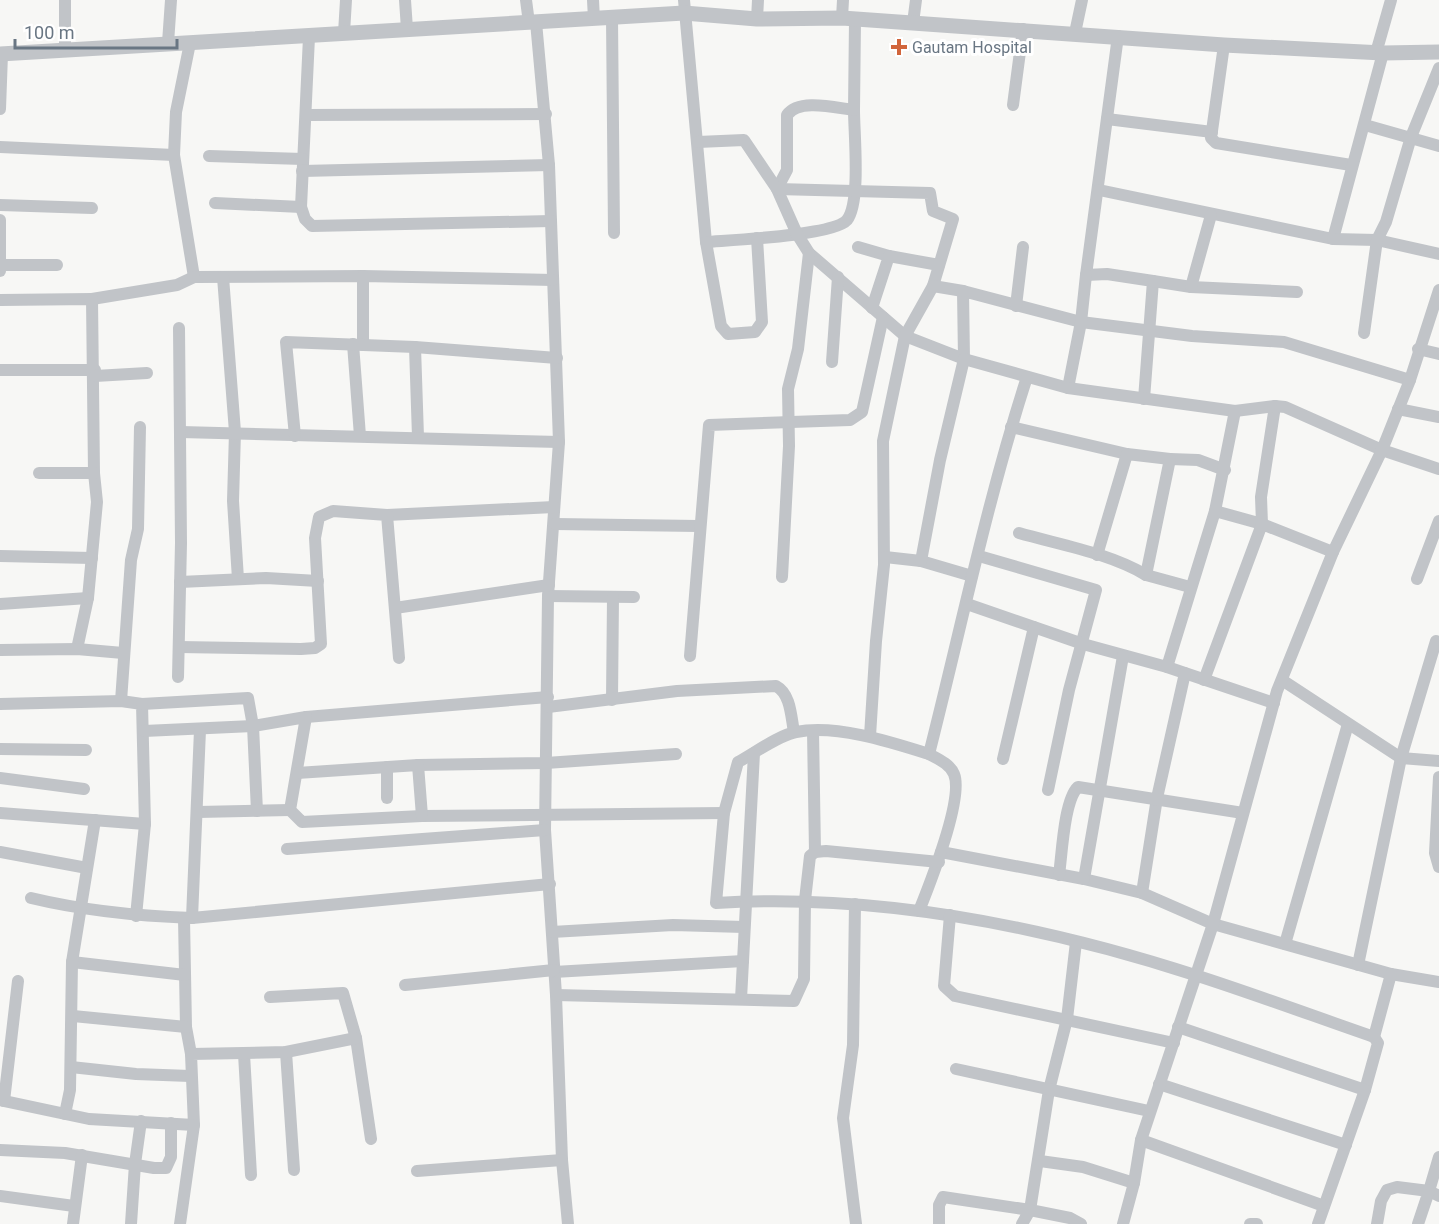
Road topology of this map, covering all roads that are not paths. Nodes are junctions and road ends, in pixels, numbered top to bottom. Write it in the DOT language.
graph roads {
  1 [pos="65,0"];
  2 [pos="171,0"];
  3 [pos="346,0"];
  4 [pos="405,0"];
  5 [pos="526,0"];
  6 [pos="593,0"];
  7 [pos="758,0"];
  8 [pos="843,0"];
  9 [pos="916,0"];
  10 [pos="1082,0"];
  11 [pos="1391,0"];
  12 [pos="684,7"];
  13 [pos="612,18"];
  14 [pos="594,19"];
  15 [pos="757,19"];
  16 [pos="849,19"];
  17 [pos="532,22"];
  18 [pos="913,23"];
  19 [pos="407,29"];
  20 [pos="1023,29"];
  21 [pos="344,33"];
  22 [pos="1075,33"];
  23 [pos="1118,36"];
  24 [pos="309,37"];
  25 [pos="168,43"];
  26 [pos="190,43"];
  27 [pos="1224,45"];
  28 [pos="65,50"];
  29 [pos="1439,52"];
  30 [pos="1380,53"];
  31 [pos="1,54"];
  32 [pos="1439,68"];
  33 [pos="1013,105"];
  34 [pos="0,109"];
  35 [pos="854,110"];
  36 [pos="546,114"];
  37 [pos="306,115"];
  38 [pos="1107,119"];
  39 [pos="1365,125"];
  40 [pos="1212,132"];
  41 [pos="1411,137"];
  42 [pos="698,142"];
  43 [pos="1439,146"];
  44 [pos="0,147"];
  45 [pos="174,155"];
  46 [pos="209,156"];
  47 [pos="303,165"];
  48 [pos="549,165"];
  49 [pos="1351,165"];
  50 [pos="777,189"];
  51 [pos="1098,190"];
  52 [pos="854,192"];
  53 [pos="215,203"];
  54 [pos="0,205"];
  55 [pos="301,207"];
  56 [pos="92,208"];
  57 [pos="1211,215"];
  58 [pos="0,220"];
  59 [pos="551,221"];
  60 [pos="614,233"];
  61 [pos="797,234"];
  62 [pos="757,238"];
  63 [pos="1333,239"];
  64 [pos="1377,240"];
  65 [pos="706,242"];
  66 [pos="858,247"];
  67 [pos="1023,247"];
  68 [pos="809,253"];
  69 [pos="1439,254"];
  70 [pos="889,256"];
  71 [pos="57,265"];
  72 [pos="939,265"];
  73 [pos="1,268"];
  74 [pos="1086,275"];
  75 [pos="363,276"];
  76 [pos="195,277"];
  77 [pos="223,277"];
  78 [pos="838,277"];
  79 [pos="553,280"];
  80 [pos="1153,281"];
  81 [pos="933,286"];
  82 [pos="1191,287"];
  83 [pos="1439,290"];
  84 [pos="963,291"];
  85 [pos="1297,292"];
  86 [pos="92,298"];
  87 [pos="0,300"];
  88 [pos="1016,306"];
  89 [pos="872,308"];
  90 [pos="883,317"];
  91 [pos="1081,322"];
  92 [pos="179,328"];
  93 [pos="1150,328"];
  94 [pos="1364,333"];
  95 [pos="905,336"];
  96 [pos="358,345"];
  97 [pos="416,346"];
  98 [pos="1418,349"];
  99 [pos="1439,354"];
  100 [pos="557,358"];
  101 [pos="964,359"];
  102 [pos="832,362"];
  103 [pos="0,370"];
  104 [pos="95,373"];
  105 [pos="147,373"];
  106 [pos="1027,377"];
  107 [pos="1410,380"];
  108 [pos="1068,388"];
  109 [pos="1144,399"];
  110 [pos="1275,406"];
  111 [pos="1398,409"];
  112 [pos="1235,411"];
  113 [pos="1439,417"];
  114 [pos="789,420"];
  115 [pos="140,427"];
  116 [pos="1011,427"];
  117 [pos="181,432"];
  118 [pos="235,432"];
  119 [pos="295,436"];
  120 [pos="360,436"];
  121 [pos="418,437"];
  122 [pos="559,442"];
  123 [pos="1382,450"];
  124 [pos="1127,454"];
  125 [pos="1170,459"];
  126 [pos="1439,469"];
  127 [pos="1225,470"];
  128 [pos="39,473"];
  129 [pos="94,473"];
  130 [pos="554,507"];
  131 [pos="1215,511"];
  132 [pos="387,515"];
  133 [pos="1439,521"];
  134 [pos="555,524"];
  135 [pos="1262,524"];
  136 [pos="699,526"];
  137 [pos="1019,533"];
  138 [pos="1333,552"];
  139 [pos="1097,555"];
  140 [pos="0,556"];
  141 [pos="980,556"];
  142 [pos="885,557"];
  143 [pos="92,558"];
  144 [pos="921,561"];
  145 [pos="1146,575"];
  146 [pos="972,576"];
  147 [pos="782,577"];
  148 [pos="238,579"];
  149 [pos="1417,579"];
  150 [pos="318,581"];
  151 [pos="180,582"];
  152 [pos="1191,587"];
  153 [pos="549,591"];
  154 [pos="613,597"];
  155 [pos="634,597"];
  156 [pos="88,598"];
  157 [pos="0,604"];
  158 [pos="968,604"];
  159 [pos="395,608"];
  160 [pos="1034,627"];
  161 [pos="1436,641"];
  162 [pos="1083,644"];
  163 [pos="179,647"];
  164 [pos="77,649"];
  165 [pos="0,650"];
  166 [pos="123,653"];
  167 [pos="690,656"];
  168 [pos="1123,656"];
  169 [pos="399,658"];
  170 [pos="1167,667"];
  171 [pos="1185,673"];
  172 [pos="178,677"];
  173 [pos="1204,680"];
  174 [pos="1282,680"];
  175 [pos="612,700"];
  176 [pos="121,701"];
  177 [pos="548,702"];
  178 [pos="1274,703"];
  179 [pos="0,704"];
  180 [pos="142,704"];
  181 [pos="306,717"];
  182 [pos="1348,724"];
  183 [pos="253,726"];
  184 [pos="200,730"];
  185 [pos="144,731"];
  186 [pos="813,731"];
  187 [pos="794,732"];
  188 [pos="870,736"];
  189 [pos="0,749"];
  190 [pos="86,750"];
  191 [pos="754,753"];
  192 [pos="676,754"];
  193 [pos="929,754"];
  194 [pos="1401,758"];
  195 [pos="1003,759"];
  196 [pos="1439,761"];
  197 [pos="546,763"];
  198 [pos="418,765"];
  199 [pos="387,767"];
  200 [pos="297,773"];
  201 [pos="0,778"];
  202 [pos="1438,782"];
  203 [pos="1101,788"];
  204 [pos="84,789"];
  205 [pos="1048,790"];
  206 [pos="387,798"];
  207 [pos="1157,798"];
  208 [pos="257,810"];
  209 [pos="290,810"];
  210 [pos="198,812"];
  211 [pos="0,813"];
  212 [pos="724,813"];
  213 [pos="1243,813"];
  214 [pos="546,814"];
  215 [pos="422,816"];
  216 [pos="94,820"];
  217 [pos="145,824"];
  218 [pos="545,830"];
  219 [pos="287,849"];
  220 [pos="0,852"];
  221 [pos="815,852"];
  222 [pos="1437,854"];
  223 [pos="940,857"];
  224 [pos="1439,867"];
  225 [pos="87,868"];
  226 [pos="1059,875"];
  227 [pos="1084,879"];
  228 [pos="549,884"];
  229 [pos="1142,893"];
  230 [pos="31,898"];
  231 [pos="805,900"];
  232 [pos="747,901"];
  233 [pos="855,904"];
  234 [pos="80,910"];
  235 [pos="919,911"];
  236 [pos="950,915"];
  237 [pos="136,916"];
  238 [pos="188,918"];
  239 [pos="1213,924"];
  240 [pos="744,927"];
  241 [pos="552,932"];
  242 [pos="1076,942"];
  243 [pos="1285,944"];
  244 [pos="743,961"];
  245 [pos="72,962"];
  246 [pos="1358,964"];
  247 [pos="554,971"];
  248 [pos="1390,974"];
  249 [pos="185,975"];
  250 [pos="1197,975"];
  251 [pos="18,981"];
  252 [pos="1439,982"];
  253 [pos="405,985"];
  254 [pos="556,995"];
  255 [pos="270,997"];
  256 [pos="741,999"];
  257 [pos="73,1016"];
  258 [pos="1067,1019"];
  259 [pos="186,1027"];
  260 [pos="1178,1027"];
  261 [pos="1374,1037"];
  262 [pos="356,1038"];
  263 [pos="1174,1042"];
  264 [pos="286,1052"];
  265 [pos="191,1054"];
  266 [pos="244,1054"];
  267 [pos="71,1067"];
  268 [pos="956,1069"];
  269 [pos="190,1076"];
  270 [pos="1160,1084"];
  271 [pos="1049,1090"];
  272 [pos="1365,1090"];
  273 [pos="2,1100"];
  274 [pos="1149,1111"];
  275 [pos="65,1114"];
  276 [pos="141,1121"];
  277 [pos="171,1123"];
  278 [pos="194,1125"];
  279 [pos="371,1140"];
  280 [pos="1141,1140"];
  281 [pos="1346,1145"];
  282 [pos="0,1150"];
  283 [pos="82,1155"];
  284 [pos="1439,1157"];
  285 [pos="562,1160"];
  286 [pos="1040,1161"];
  287 [pos="135,1164"];
  288 [pos="294,1170"];
  289 [pos="417,1171"];
  290 [pos="251,1175"];
  291 [pos="1134,1183"];
  292 [pos="1434,1193"];
  293 [pos="0,1196"];
  294 [pos="74,1206"];
  295 [pos="1324,1206"];
  296 [pos="1030,1210"];
  297 [pos="73,1224"];
  298 [pos="131,1224"];
  299 [pos="180,1224"];
  300 [pos="568,1224"];
  301 [pos="856,1224"];
  302 [pos="939,1224"];
  303 [pos="1022,1224"];
  304 [pos="1081,1224"];
  305 [pos="1123,1224"];
  306 [pos="1250,1224"];
  307 [pos="1257,1224"];
  308 [pos="1318,1224"];
  309 [pos="1377,1224"];
  310 [pos="1418,1224"];
  1 -- 28 [label="street"];
  2 -- 25 [label="street"];
  3 -- 21 [label="street"];
  4 -- 19 [label="street"];
  5 -- 17 [label="street"];
  6 -- 14 [label="street"];
  7 -- 15 [label="street"];
  8 -- 16 [label="street"];
  9 -- 18 [label="street"];
  10 -- 22 [label="street"];
  11 -- 30 [label="street"];
  12 -- 13 [label="street"];
  12 -- 15 [label="street"];
  12 -- 42 [label="street"];
  13 -- 14 [label="street"];
  13 -- 60 [label="street"];
  14 -- 17 [label="street"];
  15 -- 16 [label="street"];
  16 -- 18 [label="street"];
  16 -- 35 [label="street"];
  17 -- 19 [label="street"];
  17 -- 36 [label="street"];
  18 -- 20 [label="street"];
  19 -- 21 [label="street"];
  20 -- 22 [label="street"];
  20 -- 33 [label="street"];
  21 -- 24 [label="street"];
  22 -- 23 [label="street"];
  23 -- 27 [label="street"];
  23 -- 38 [label="street"];
  24 -- 26 [label="street"];
  24 -- 37 [label="street"];
  25 -- 26 [label="street"];
  25 -- 28 [label="street"];
  26 -- 45 [label="street"];
  27 -- 30 [label="street"];
  27 -- 40 [label="street"];
  28 -- 31 [label="street"];
  29 -- 30 [label="street"];
  30 -- 39 [label="street"];
  31 -- 34 [label="street"];
  32 -- 41 [label="street"];
  35 -- 50 [label="street"];
  35 -- 52 [label="street"];
  36 -- 37 [label="street"];
  36 -- 48 [label="street"];
  37 -- 47 [label="street"];
  38 -- 40 [label="street"];
  38 -- 51 [label="street"];
  39 -- 41 [label="street"];
  39 -- 49 [label="street"];
  40 -- 49 [label="street"];
  41 -- 43 [label="street"];
  41 -- 64 [label="street"];
  42 -- 50 [label="street"];
  42 -- 65 [label="street"];
  44 -- 45 [label="street"];
  45 -- 76 [label="street"];
  46 -- 47 [label="street"];
  47 -- 48 [label="street"];
  47 -- 55 [label="street"];
  48 -- 59 [label="street"];
  49 -- 63 [label="street"];
  50 -- 52 [label="street"];
  50 -- 61 [label="street"];
  51 -- 57 [label="street"];
  51 -- 74 [label="street"];
  52 -- 61 [label="street"];
  52 -- 72 [label="street"];
  53 -- 55 [label="street"];
  54 -- 56 [label="street"];
  55 -- 59 [label="street"];
  57 -- 63 [label="street"];
  57 -- 82 [label="street"];
  58 -- 73 [label="street"];
  59 -- 79 [label="street"];
  61 -- 62 [label="street"];
  61 -- 68 [label="street"];
  62 -- 65 [label="street"];
  62 -- 65 [label="street"];
  63 -- 64 [label="street"];
  64 -- 69 [label="street"];
  64 -- 94 [label="street"];
  66 -- 70 [label="street"];
  67 -- 88 [label="street"];
  68 -- 78 [label="street"];
  68 -- 114 [label="street"];
  70 -- 72 [label="street"];
  70 -- 89 [label="street"];
  71 -- 73 [label="street"];
  72 -- 81 [label="street"];
  74 -- 80 [label="street"];
  74 -- 91 [label="street"];
  75 -- 77 [label="street"];
  75 -- 79 [label="street"];
  75 -- 96 [label="street"];
  76 -- 77 [label="street"];
  76 -- 86 [label="street"];
  77 -- 118 [label="street"];
  78 -- 89 [label="street"];
  78 -- 102 [label="street"];
  79 -- 100 [label="street"];
  80 -- 82 [label="street"];
  80 -- 93 [label="street"];
  81 -- 84 [label="street"];
  81 -- 95 [label="street"];
  82 -- 85 [label="street"];
  83 -- 98 [label="street"];
  84 -- 88 [label="street"];
  84 -- 101 [label="street"];
  86 -- 87 [label="street"];
  86 -- 104 [label="street"];
  88 -- 91 [label="street"];
  89 -- 90 [label="street"];
  90 -- 95 [label="street"];
  90 -- 114 [label="street"];
  91 -- 93 [label="street"];
  91 -- 108 [label="street"];
  92 -- 117 [label="street"];
  93 -- 107 [label="street"];
  93 -- 109 [label="street"];
  95 -- 101 [label="street"];
  95 -- 142 [label="street"];
  96 -- 97 [label="street"];
  96 -- 119 [label="street"];
  96 -- 120 [label="street"];
  97 -- 100 [label="street"];
  97 -- 121 [label="street"];
  98 -- 99 [label="street"];
  98 -- 107 [label="street"];
  100 -- 122 [label="street"];
  101 -- 106 [label="street"];
  101 -- 144 [label="street"];
  103 -- 104 [label="street"];
  104 -- 105 [label="street"];
  104 -- 129 [label="street"];
  106 -- 108 [label="street"];
  106 -- 116 [label="street"];
  107 -- 111 [label="street"];
  108 -- 109 [label="street"];
  109 -- 112 [label="street"];
  110 -- 112 [label="street"];
  110 -- 123 [label="street"];
  110 -- 135 [label="street"];
  111 -- 113 [label="street"];
  111 -- 123 [label="street"];
  112 -- 127 [label="street"];
  114 -- 136 [label="street"];
  114 -- 147 [label="street"];
  115 -- 166 [label="street"];
  116 -- 124 [label="street"];
  116 -- 141 [label="street"];
  117 -- 118 [label="street"];
  117 -- 151 [label="street"];
  118 -- 119 [label="street"];
  118 -- 148 [label="street"];
  119 -- 120 [label="street"];
  120 -- 121 [label="street"];
  121 -- 122 [label="street"];
  122 -- 130 [label="street"];
  123 -- 126 [label="street"];
  123 -- 138 [label="street"];
  124 -- 125 [label="street"];
  124 -- 139 [label="street"];
  125 -- 127 [label="street"];
  125 -- 145 [label="street"];
  127 -- 131 [label="street"];
  128 -- 129 [label="street"];
  129 -- 143 [label="street"];
  130 -- 132 [label="street"];
  130 -- 134 [label="street"];
  131 -- 135 [label="street"];
  131 -- 152 [label="street"];
  132 -- 150 [label="street"];
  132 -- 159 [label="street"];
  133 -- 149 [label="street"];
  134 -- 136 [label="street"];
  134 -- 153 [label="street"];
  135 -- 138 [label="street"];
  135 -- 173 [label="street"];
  136 -- 167 [label="street"];
  137 -- 139 [label="street"];
  138 -- 174 [label="street"];
  139 -- 145 [label="street"];
  140 -- 143 [label="street"];
  141 -- 146 [label="street"];
  141 -- 162 [label="street"];
  142 -- 144 [label="street"];
  142 -- 188 [label="street"];
  143 -- 156 [label="street"];
  144 -- 146 [label="street"];
  145 -- 152 [label="street"];
  146 -- 158 [label="street"];
  148 -- 150 [label="street"];
  148 -- 151 [label="street"];
  150 -- 163 [label="street"];
  151 -- 163 [label="street"];
  152 -- 170 [label="street"];
  153 -- 154 [label="street"];
  153 -- 159 [label="street"];
  153 -- 177 [label="street"];
  154 -- 155 [label="street"];
  154 -- 175 [label="street"];
  156 -- 157 [label="street"];
  156 -- 164 [label="street"];
  158 -- 160 [label="street"];
  158 -- 193 [label="street"];
  159 -- 169 [label="street"];
  160 -- 162 [label="street"];
  160 -- 195 [label="street"];
  161 -- 194 [label="street"];
  162 -- 168 [label="street"];
  162 -- 205 [label="street"];
  163 -- 172 [label="street"];
  164 -- 165 [label="street"];
  164 -- 166 [label="street"];
  166 -- 176 [label="street"];
  168 -- 170 [label="street"];
  168 -- 203 [label="street"];
  170 -- 171 [label="street"];
  171 -- 173 [label="street"];
  171 -- 207 [label="street"];
  173 -- 178 [label="street"];
  174 -- 178 [label="street"];
  174 -- 182 [label="street"];
  175 -- 177 [label="street"];
  175 -- 187 [label="street"];
  176 -- 179 [label="street"];
  176 -- 180 [label="street"];
  177 -- 181 [label="street"];
  177 -- 197 [label="street"];
  178 -- 213 [label="street"];
  180 -- 183 [label="street"];
  180 -- 185 [label="street"];
  181 -- 183 [label="street"];
  181 -- 200 [label="street"];
  182 -- 194 [label="street"];
  182 -- 243 [label="street"];
  183 -- 184 [label="street"];
  183 -- 208 [label="street"];
  184 -- 185 [label="street"];
  184 -- 210 [label="street"];
  185 -- 217 [label="street"];
  186 -- 187 [label="street"];
  186 -- 188 [label="street"];
  186 -- 221 [label="street"];
  187 -- 191 [label="street"];
  188 -- 193 [label="street"];
  189 -- 190 [label="street"];
  191 -- 212 [label="street"];
  191 -- 232 [label="street"];
  192 -- 197 [label="street"];
  193 -- 223 [label="street"];
  194 -- 196 [label="street"];
  194 -- 246 [label="street"];
  197 -- 198 [label="street"];
  197 -- 214 [label="street"];
  198 -- 199 [label="street"];
  198 -- 215 [label="street"];
  199 -- 200 [label="street"];
  199 -- 206 [label="street"];
  200 -- 209 [label="street"];
  201 -- 204 [label="street"];
  202 -- 222 [label="street"];
  203 -- 207 [label="street"];
  203 -- 226 [label="street"];
  203 -- 227 [label="street"];
  207 -- 213 [label="street"];
  207 -- 229 [label="street"];
  208 -- 209 [label="street"];
  208 -- 210 [label="street"];
  209 -- 215 [label="street"];
  210 -- 238 [label="street"];
  211 -- 216 [label="street"];
  212 -- 214 [label="street"];
  212 -- 232 [label="street"];
  213 -- 239 [label="street"];
  214 -- 215 [label="street"];
  214 -- 218 [label="street"];
  216 -- 217 [label="street"];
  216 -- 225 [label="street"];
  217 -- 237 [label="street"];
  218 -- 219 [label="street"];
  218 -- 228 [label="street"];
  220 -- 225 [label="street"];
  221 -- 223 [label="street"];
  221 -- 231 [label="street"];
  222 -- 224 [label="street"];
  223 -- 226 [label="street"];
  223 -- 235 [label="street"];
  225 -- 234 [label="street"];
  226 -- 227 [label="street"];
  227 -- 229 [label="street"];
  228 -- 238 [label="street"];
  228 -- 241 [label="street"];
  229 -- 239 [label="street"];
  230 -- 234 [label="street"];
  231 -- 232 [label="street"];
  231 -- 233 [label="street"];
  231 -- 256 [label="street"];
  232 -- 240 [label="street"];
  233 -- 235 [label="street"];
  233 -- 301 [label="street"];
  234 -- 237 [label="street"];
  234 -- 245 [label="street"];
  235 -- 236 [label="street"];
  236 -- 242 [label="street"];
  236 -- 258 [label="street"];
  237 -- 238 [label="street"];
  238 -- 249 [label="street"];
  239 -- 243 [label="street"];
  239 -- 250 [label="street"];
  240 -- 241 [label="street"];
  240 -- 244 [label="street"];
  241 -- 247 [label="street"];
  242 -- 250 [label="street"];
  242 -- 258 [label="street"];
  243 -- 246 [label="street"];
  244 -- 247 [label="street"];
  244 -- 256 [label="street"];
  245 -- 249 [label="street"];
  245 -- 257 [label="street"];
  246 -- 248 [label="street"];
  247 -- 253 [label="street"];
  247 -- 254 [label="street"];
  248 -- 252 [label="street"];
  248 -- 261 [label="street"];
  249 -- 259 [label="street"];
  250 -- 260 [label="street"];
  250 -- 261 [label="street"];
  251 -- 273 [label="street"];
  254 -- 256 [label="street"];
  254 -- 285 [label="street"];
  255 -- 262 [label="street"];
  257 -- 259 [label="street"];
  257 -- 267 [label="street"];
  258 -- 263 [label="street"];
  258 -- 271 [label="street"];
  259 -- 265 [label="street"];
  260 -- 263 [label="street"];
  260 -- 272 [label="street"];
  261 -- 272 [label="street"];
  262 -- 264 [label="street"];
  262 -- 279 [label="street"];
  263 -- 270 [label="street"];
  264 -- 266 [label="street"];
  264 -- 288 [label="street"];
  265 -- 266 [label="street"];
  265 -- 269 [label="street"];
  266 -- 290 [label="street"];
  267 -- 269 [label="street"];
  267 -- 275 [label="street"];
  268 -- 271 [label="street"];
  269 -- 278 [label="street"];
  270 -- 274 [label="street"];
  270 -- 281 [label="street"];
  271 -- 274 [label="street"];
  271 -- 286 [label="street"];
  272 -- 281 [label="street"];
  273 -- 275 [label="street"];
  274 -- 280 [label="street"];
  275 -- 276 [label="street"];
  276 -- 277 [label="street"];
  276 -- 287 [label="street"];
  277 -- 278 [label="street"];
  277 -- 287 [label="street"];
  278 -- 299 [label="street"];
  280 -- 291 [label="street"];
  280 -- 295 [label="street"];
  281 -- 295 [label="street"];
  282 -- 283 [label="street"];
  283 -- 287 [label="street"];
  283 -- 294 [label="street"];
  284 -- 292 [label="street"];
  285 -- 289 [label="street"];
  285 -- 300 [label="street"];
  286 -- 291 [label="street"];
  286 -- 296 [label="street"];
  287 -- 298 [label="street"];
  291 -- 305 [label="street"];
  292 -- 309 [label="street"];
  292 -- 310 [label="street"];
  293 -- 294 [label="street"];
  294 -- 297 [label="street"];
  295 -- 308 [label="street"];
  296 -- 302 [label="street"];
  296 -- 303 [label="street"];
  296 -- 304 [label="street"];
  306 -- 307 [label="street"];
}
